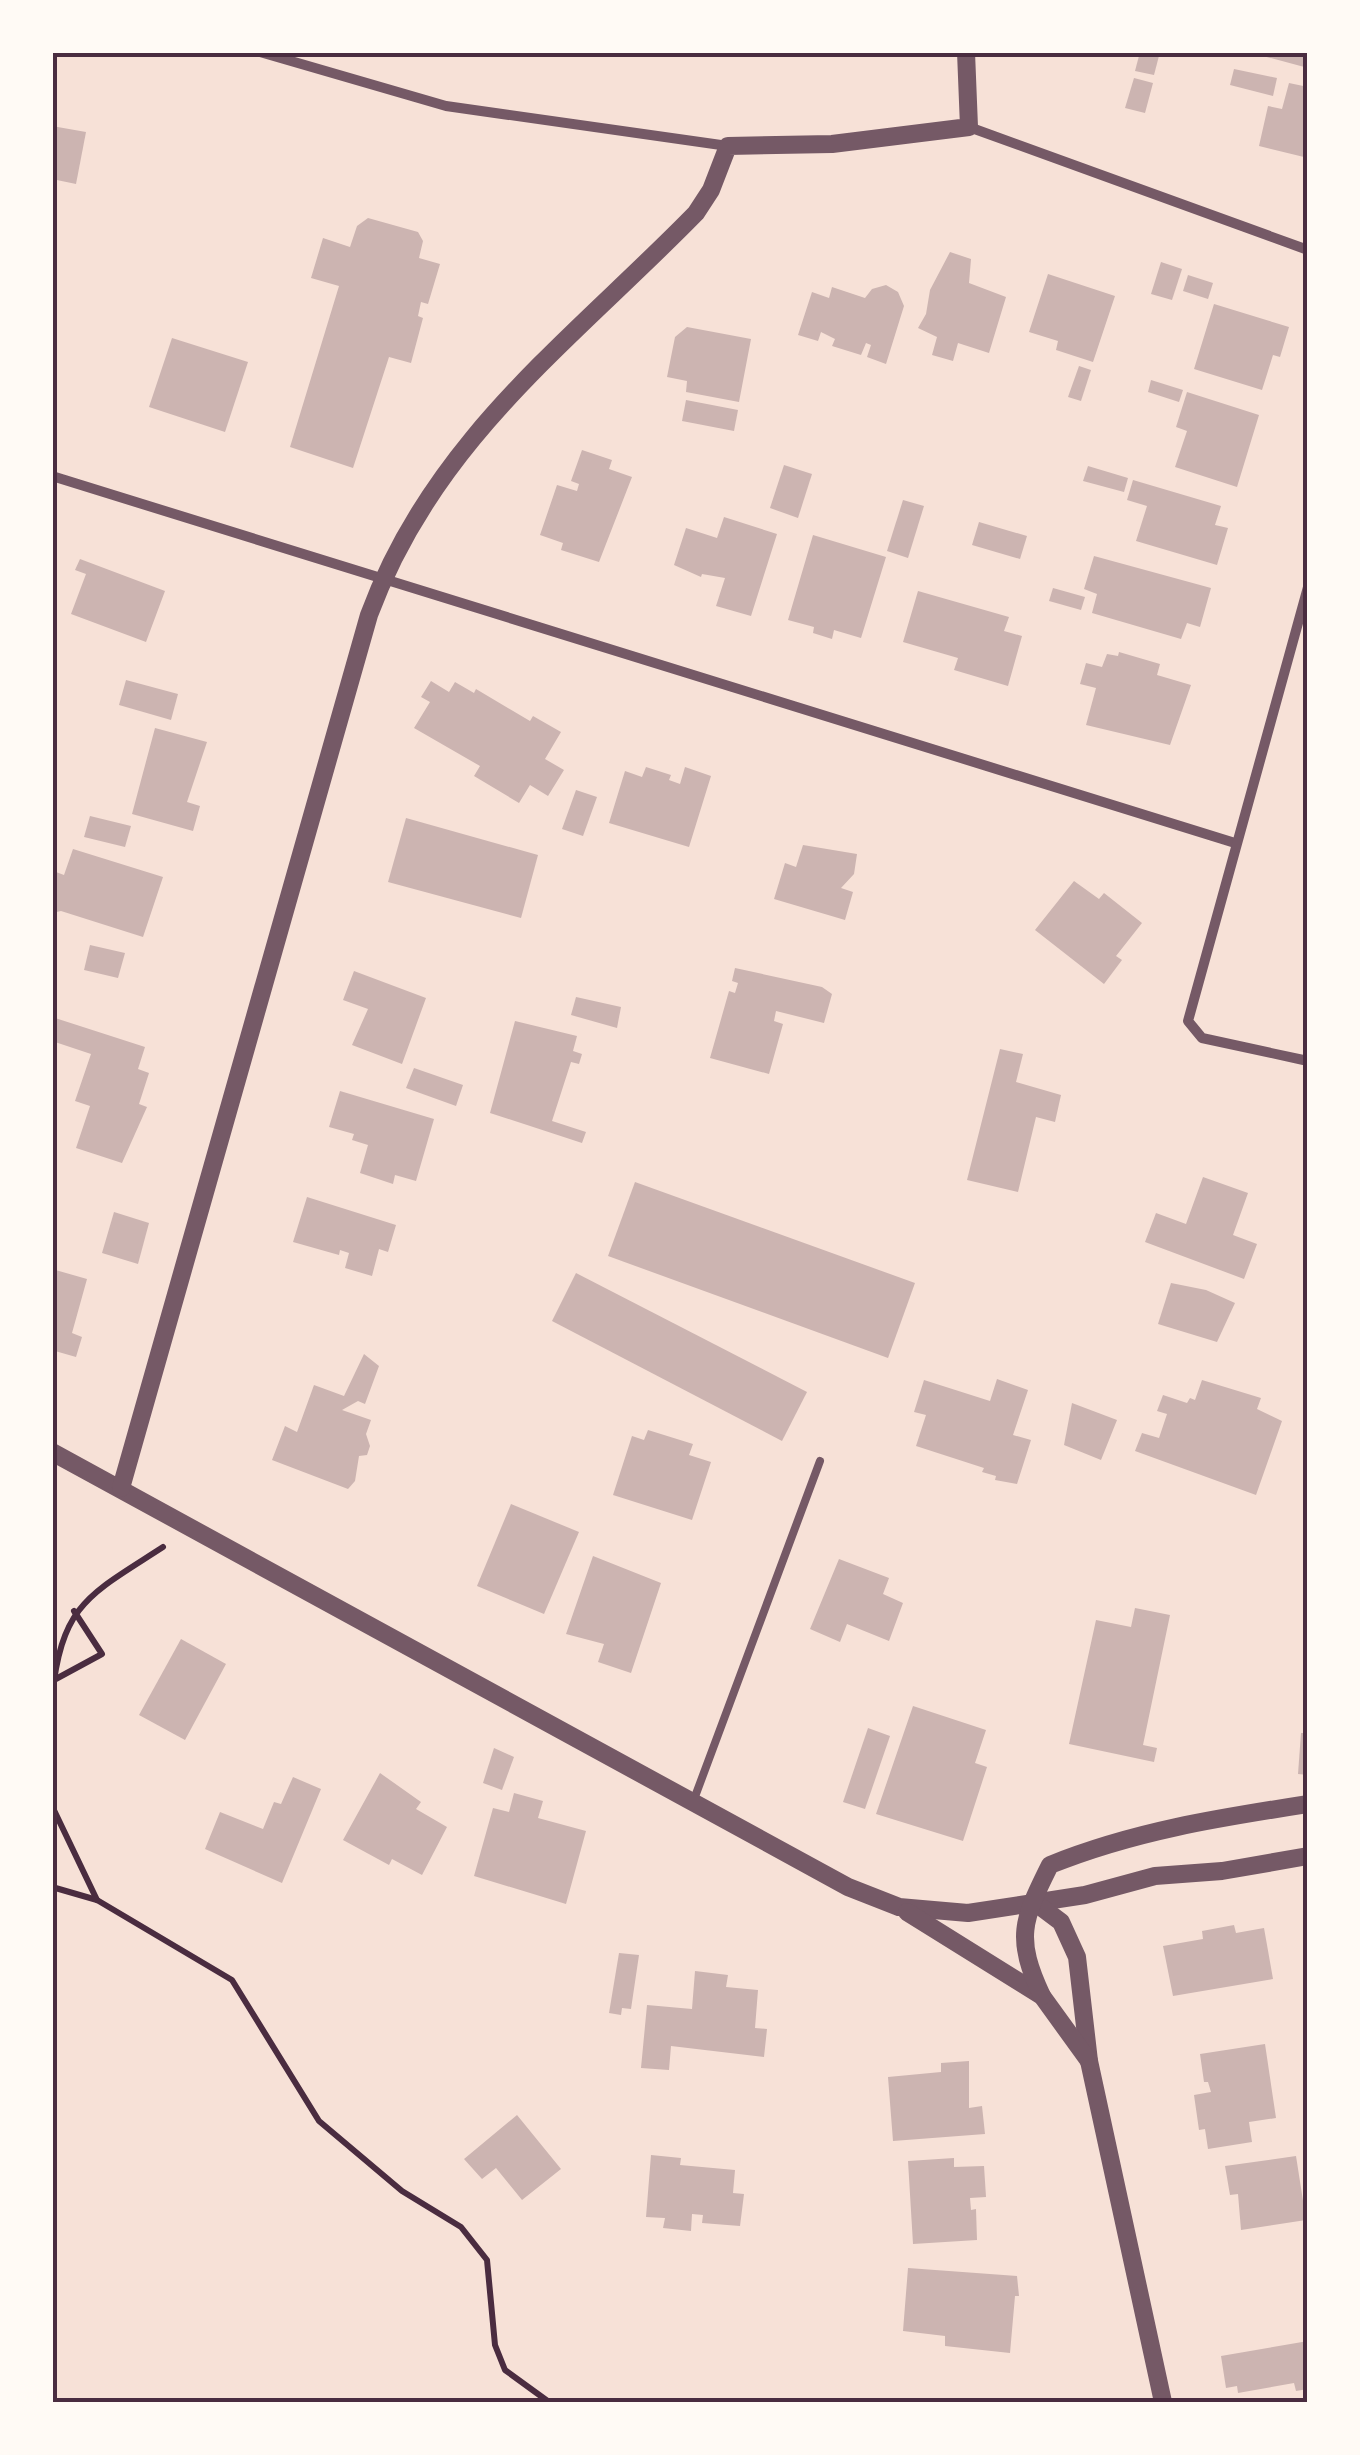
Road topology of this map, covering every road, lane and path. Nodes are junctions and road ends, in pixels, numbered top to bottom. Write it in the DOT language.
graph roads {
  1 [pos="260,52"];
  2 [pos="966,52"];
  3 [pos="969,128"];
  4 [pos="728,146"];
  5 [pos="1308,250"];
  6 [pos="52,476"];
  7 [pos="384,576"];
  8 [pos="1308,586"];
  9 [pos="1234,843"];
  10 [pos="1308,1061"];
  11 [pos="52,1452"];
  12 [pos="820,1461"];
  13 [pos="122,1488"];
  14 [pos="193,1527"];
  15 [pos="74,1611"];
  16 [pos="53,1680"];
  17 [pos="52,1697"];
  18 [pos="692,1802"];
  19 [pos="1308,1804"];
  20 [pos="52,1806"];
  21 [pos="1308,1856"];
  22 [pos="52,1887"];
  23 [pos="97,1900"];
  24 [pos="1033,1901"];
  25 [pos="899,1908"];
  26 [pos="1042,1996"];
  27 [pos="1089,2061"];
  28 [pos="549,2402"];
  29 [pos="1162,2402"];
  1 -- 4 [label="street"];
  2 -- 3 [label="street"];
  3 -- 4 [label="street"];
  3 -- 5 [label="street"];
  4 -- 7 [label="street"];
  6 -- 7 [label="street"];
  7 -- 9 [label="street"];
  7 -- 13 [label="street"];
  8 -- 9 [label="street"];
  9 -- 10 [label="street"];
  11 -- 13 [label="street"];
  12 -- 18 [label="lane"];
  13 -- 14 [label="street"];
  14 -- 15 [label="path"];
  14 -- 18 [label="street"];
  15 -- 16 [label="path"];
  15 -- 16 [label="path"];
  16 -- 17 [label="path"];
  18 -- 25 [label="street"];
  19 -- 24 [label="street"];
  20 -- 23 [label="path"];
  21 -- 24 [label="street"];
  22 -- 23 [label="path"];
  23 -- 28 [label="path"];
  24 -- 25 [label="street"];
  24 -- 26 [label="street"];
  24 -- 27 [label="street"];
  25 -- 26 [label="street"];
  26 -- 27 [label="street"];
  27 -- 29 [label="street"];
}
